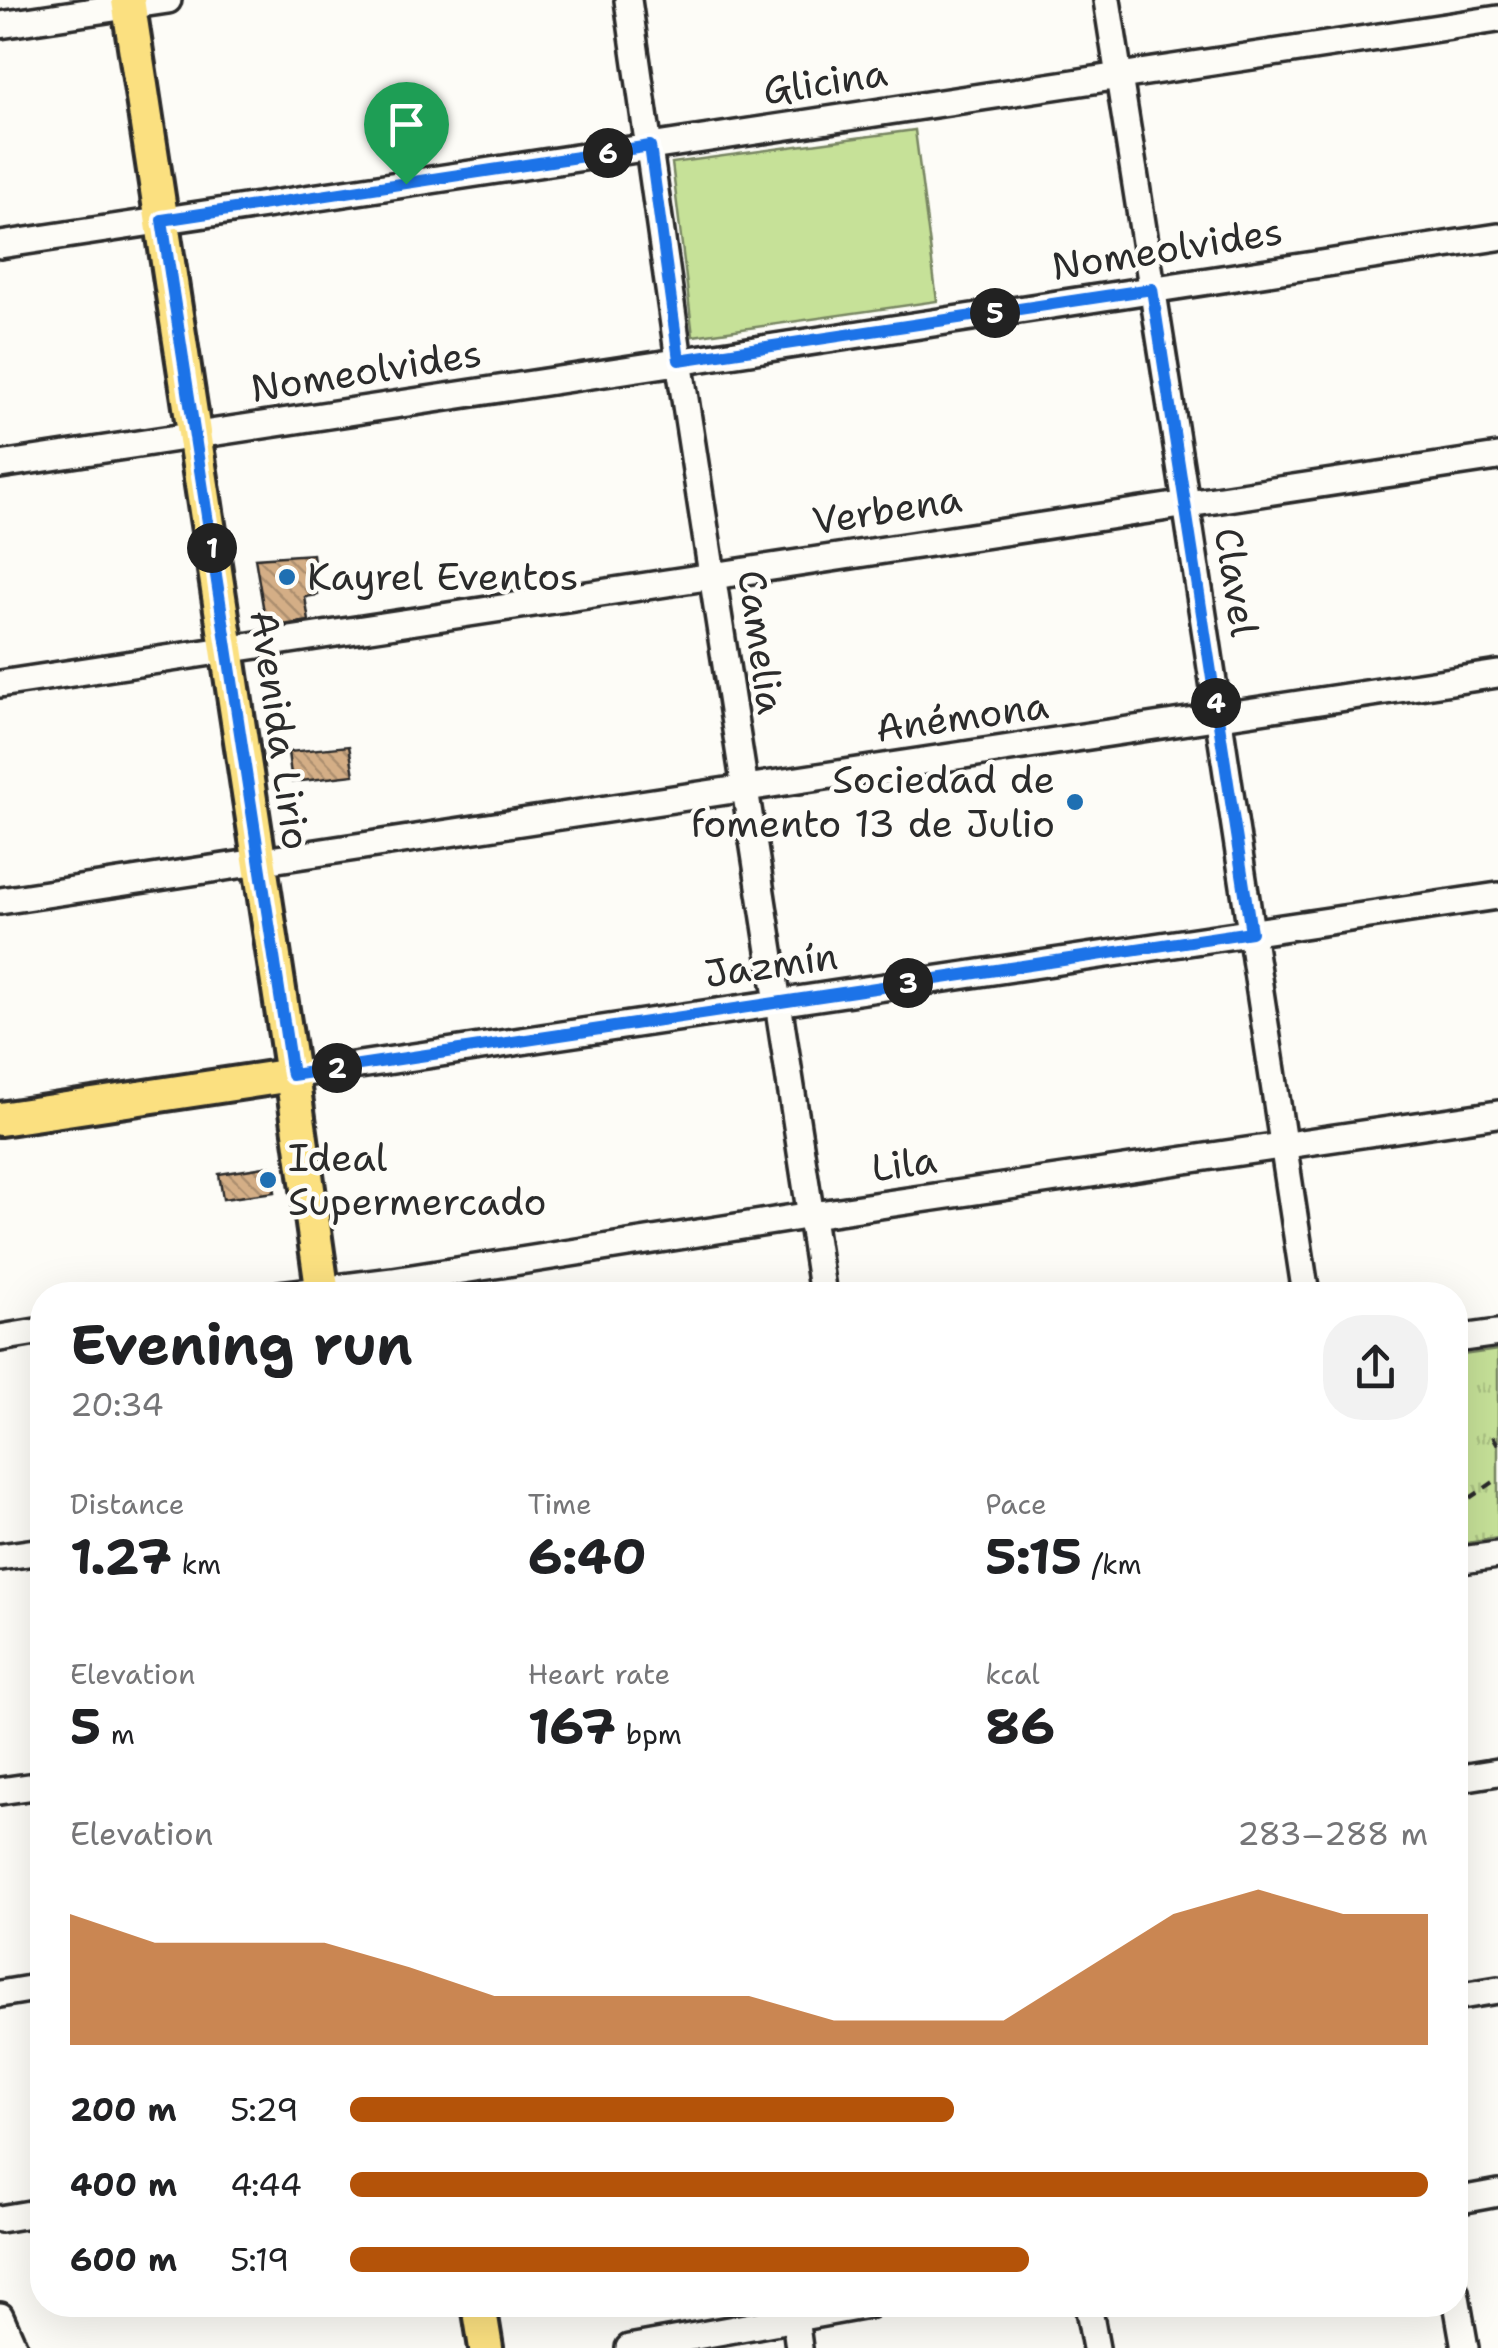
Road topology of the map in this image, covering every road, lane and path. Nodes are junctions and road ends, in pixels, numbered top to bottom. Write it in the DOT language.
graph roads {
  1 [pos="168,0"];
  2 [pos="628,0"];
  3 [pos="1106,0"];
  4 [pos="128,3"];
  5 [pos="1498,18"];
  6 [pos="0,25"];
  7 [pos="1119,76"];
  8 [pos="650,146"];
  9 [pos="162,220"];
  10 [pos="1498,238"];
  11 [pos="0,244"];
  12 [pos="1152,289"];
  13 [pos="679,360"];
  14 [pos="195,436"];
  15 [pos="1498,457"];
  16 [pos="0,465"];
  17 [pos="1186,503"];
  18 [pos="714,575"];
  19 [pos="228,650"];
  20 [pos="1498,674"];
  21 [pos="0,684"];
  22 [pos="1218,717"];
  23 [pos="745,786"];
  24 [pos="259,861"];
  25 [pos="1498,896"];
  26 [pos="0,900"];
  27 [pos="1251,932"];
  28 [pos="778,1002"];
  29 [pos="292,1075"];
  30 [pos="1498,1114"];
  31 [pos="0,1119"];
  32 [pos="1284,1147"];
  33 [pos="812,1215"];
  34 [pos="321,1282"];
  35 [pos="387,1282"];
  36 [pos="821,1282"];
  37 [pos="1304,1282"];
  38 [pos="1498,1333"];
  39 [pos="30,1334"];
  40 [pos="1468,1337"];
  41 [pos="0,1338"];
  42 [pos="1493,1436"];
  43 [pos="1498,1445"];
  44 [pos="1498,1480"];
  45 [pos="1468,1500"];
  46 [pos="30,1552"];
  47 [pos="1498,1555"];
  48 [pos="0,1557"];
  49 [pos="1468,1559"];
  50 [pos="1498,1772"];
  51 [pos="1468,1777"];
  52 [pos="30,1787"];
  53 [pos="0,1791"];
  54 [pos="30,1990"];
  55 [pos="1498,1990"];
  56 [pos="0,1994"];
  57 [pos="1468,1995"];
  58 [pos="1498,2193"];
  59 [pos="1468,2199"];
  60 [pos="30,2214"];
  61 [pos="0,2219"];
  62 [pos="0,2316"];
  63 [pos="481,2317"];
  64 [pos="801,2317"];
  65 [pos="1090,2317"];
  66 [pos="1460,2317"];
  67 [pos="795,2318"];
  68 [pos="14,2348"];
  69 [pos="486,2348"];
  70 [pos="629,2348"];
  71 [pos="799,2348"];
  72 [pos="1096,2348"];
  73 [pos="1465,2348"];
  1 -- 4 [label="street"];
  2 -- 8 [label="street, Camelia"];
  3 -- 7 [label="street, Clavel"];
  4 -- 6 [label="street"];
  4 -- 9 [label="main road, Avenida Lirio"];
  5 -- 7 [label="street, Glicina"];
  7 -- 8 [label="street, Glicina"];
  7 -- 12 [label="street, Clavel"];
  8 -- 9 [label="street, Glicina"];
  8 -- 13 [label="street, Camelia"];
  9 -- 11 [label="street, Glicina"];
  9 -- 14 [label="main road, Avenida Lirio"];
  10 -- 12 [label="street, Nomeolvides"];
  12 -- 13 [label="street, Nomeolvides"];
  12 -- 17 [label="street, Clavel"];
  13 -- 14 [label="street, Nomeolvides"];
  13 -- 18 [label="street, Camelia"];
  14 -- 16 [label="street, Nomeolvides"];
  14 -- 19 [label="main road, Avenida Lirio"];
  15 -- 17 [label="street, Verbena"];
  17 -- 18 [label="street, Verbena"];
  17 -- 22 [label="street, Clavel"];
  18 -- 19 [label="street, Verbena"];
  18 -- 23 [label="street, Camelia"];
  19 -- 21 [label="street, Verbena"];
  19 -- 24 [label="main road, Avenida Lirio"];
  20 -- 22 [label="street, Anémona"];
  22 -- 23 [label="street, Anémona"];
  22 -- 27 [label="street, Clavel"];
  23 -- 24 [label="street, Anémona"];
  23 -- 28 [label="street, Camelia"];
  24 -- 26 [label="street, Anémona"];
  24 -- 29 [label="main road, Avenida Lirio"];
  25 -- 27 [label="street, Jazmín"];
  27 -- 28 [label="street, Jazmín"];
  27 -- 32 [label="street, Clavel"];
  28 -- 29 [label="street, Jazmín"];
  28 -- 33 [label="street, Camelia"];
  29 -- 31 [label="main road"];
  29 -- 34 [label="main road, Avenida Lirio"];
  30 -- 32 [label="street, Lila"];
  32 -- 33 [label="street, Lila"];
  32 -- 37 [label="street, Clavel"];
  33 -- 35 [label="street, Lila"];
  33 -- 36 [label="street, Camelia"];
  38 -- 40 [label="street"];
  39 -- 41 [label="street"];
  42 -- 43 [label="path"];
  44 -- 45 [label="path"];
  46 -- 48 [label="street"];
  47 -- 49 [label="street"];
  50 -- 51 [label="street"];
  52 -- 53 [label="street"];
  54 -- 56 [label="street"];
  55 -- 57 [label="street"];
  58 -- 59 [label="street"];
  60 -- 61 [label="street"];
  62 -- 68 [label="street"];
  63 -- 69 [label="main road"];
  64 -- 67 [label="street"];
  65 -- 72 [label="street"];
  66 -- 73 [label="street"];
  67 -- 70 [label="street"];
  67 -- 71 [label="street"];
}
